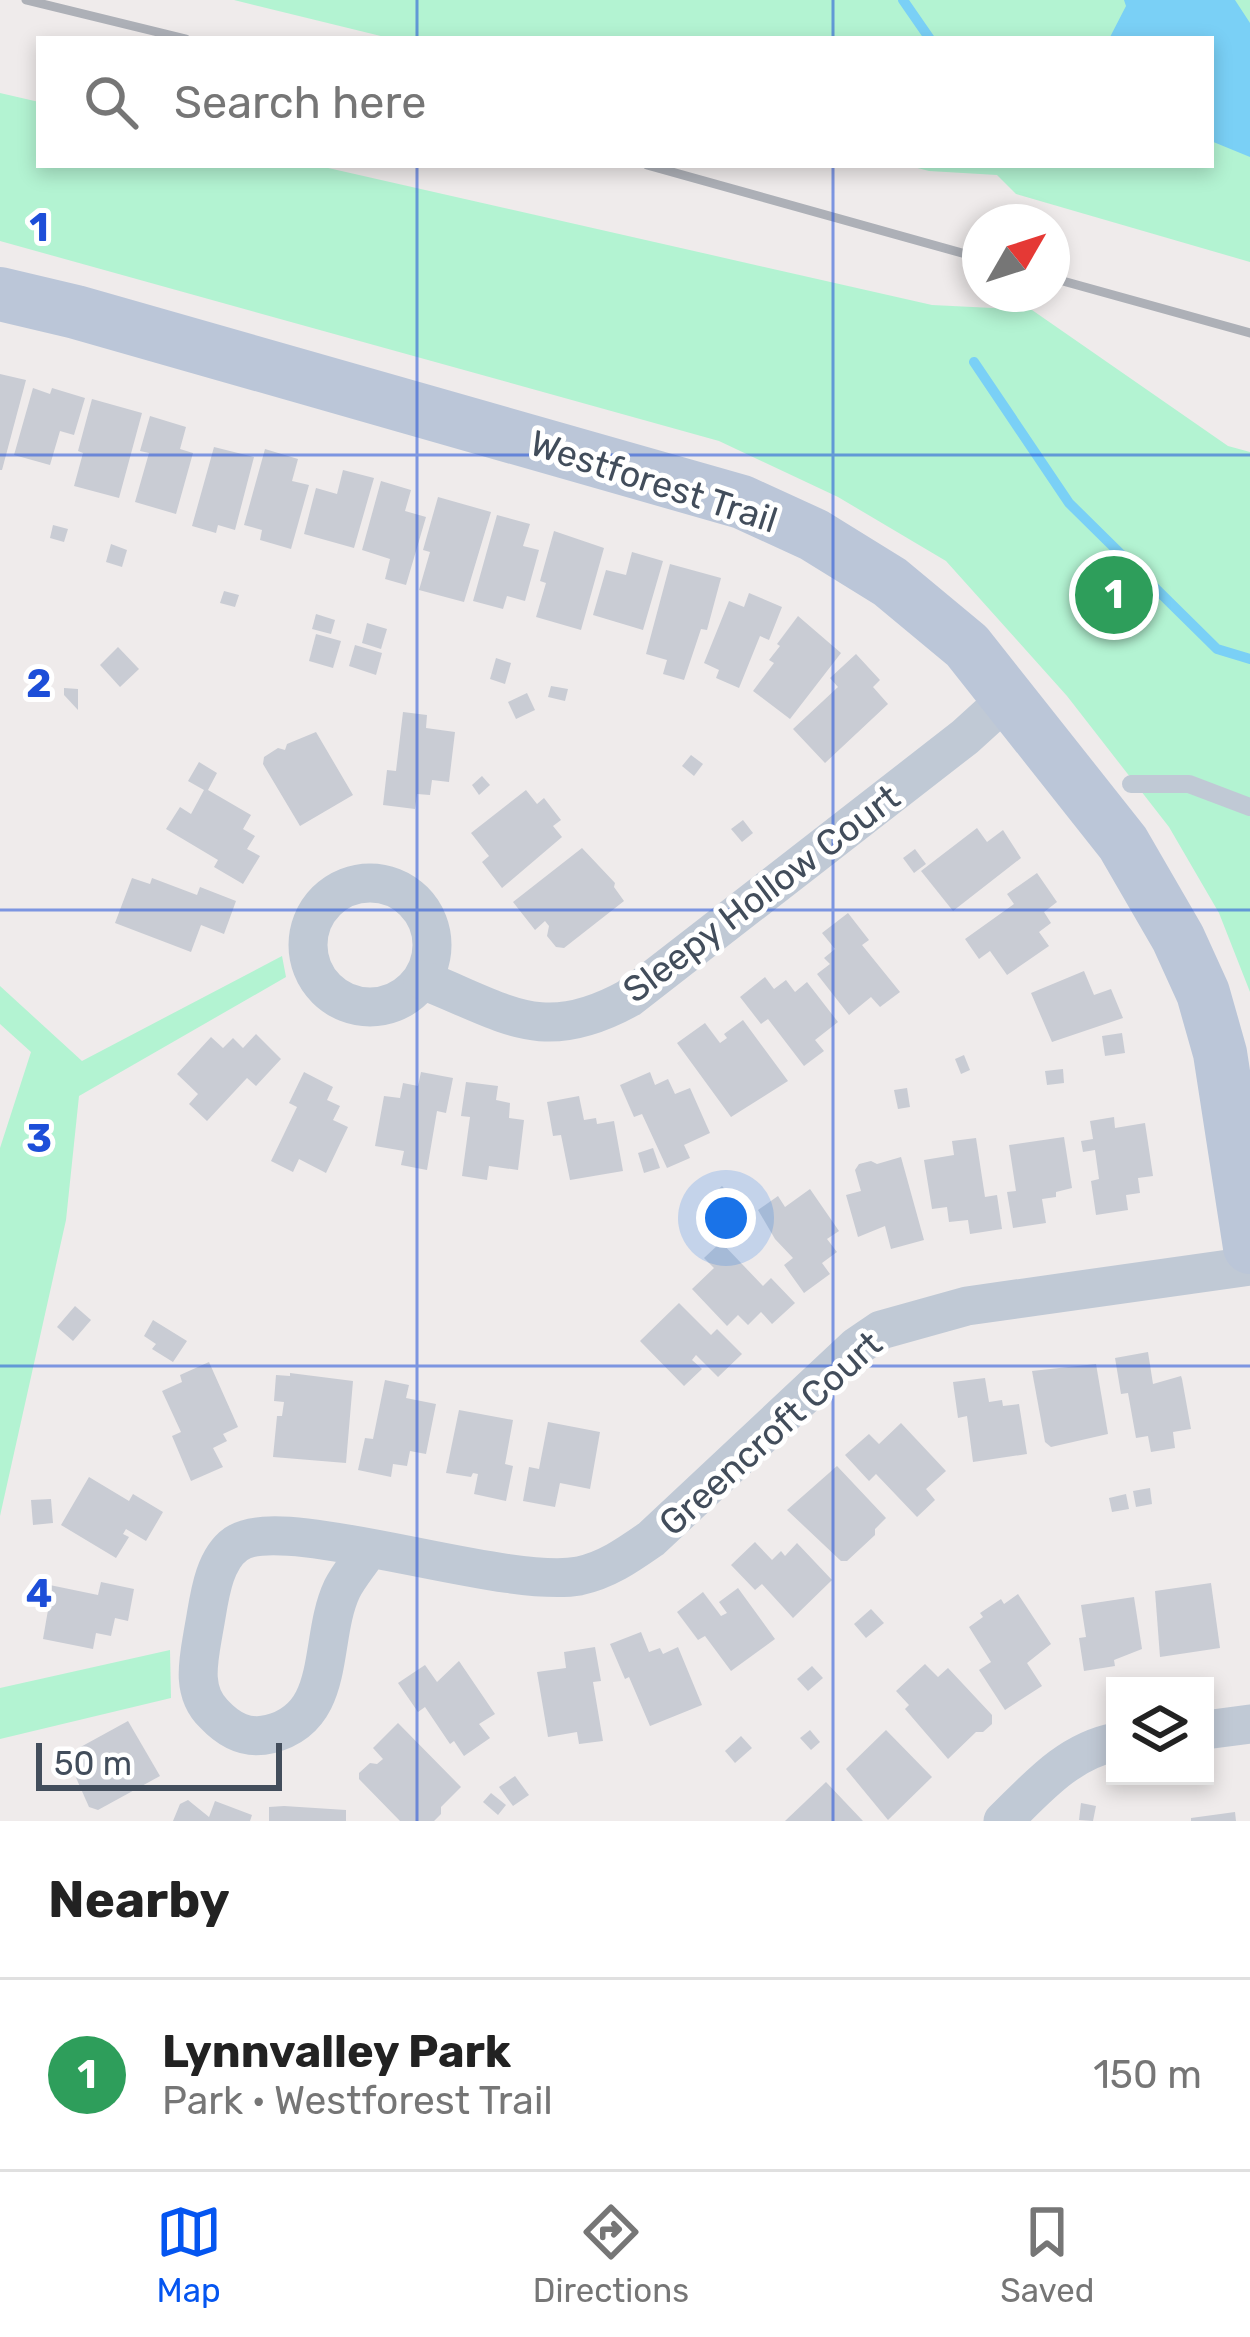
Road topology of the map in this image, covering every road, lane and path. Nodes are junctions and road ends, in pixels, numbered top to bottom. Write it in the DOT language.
graph roads {
  1 [pos="0,295"];
  2 [pos="1009,697"];
  3 [pos="1131,784"];
  4 [pos="1250,806"];
  5 [pos="423,980"];
  6 [pos="1250,1247"];
  7 [pos="1250,1266"];
  8 [pos="368,1550"];
  9 [pos="1250,1724"];
  10 [pos="1214,1729"];
  11 [pos="1106,1744"];
  12 [pos="1003,1821"];
  1 -- 2 [label="street, Westforest Trail"];
  2 -- 5 [label="street, Sleepy Hollow Court"];
  2 -- 6 [label="street, Westforest Trail"];
  3 -- 4 [label="lane"];
  7 -- 8 [label="street, Greencroft Court"];
  8 -- 8 [label="street, Greencroft Court"];
  9 -- 10 [label="street"];
  11 -- 12 [label="street"];
}
